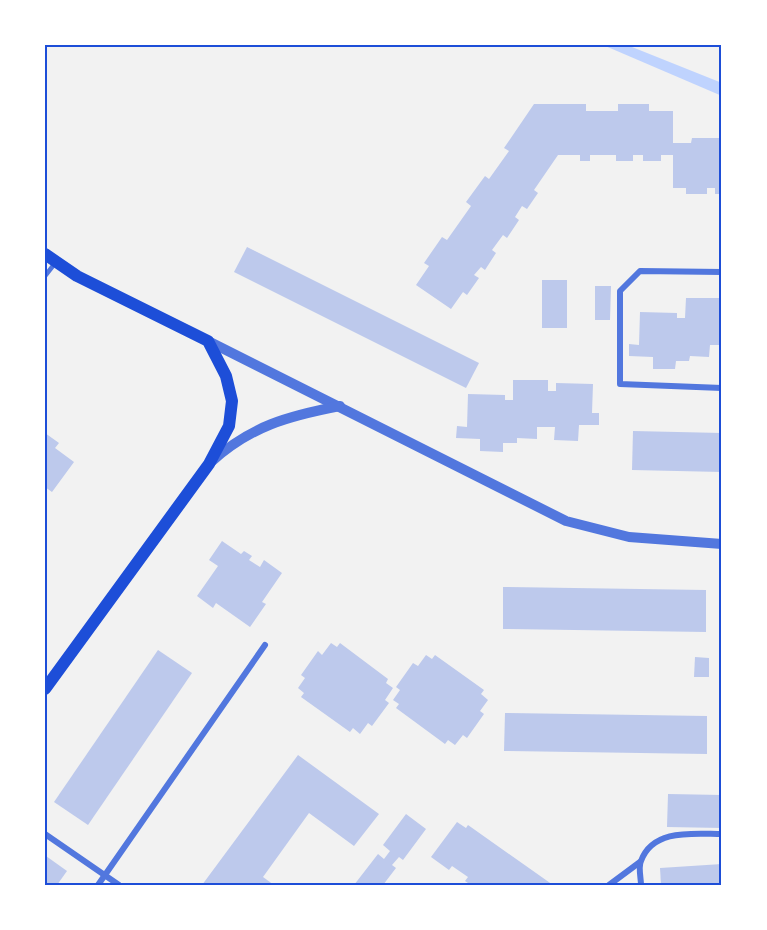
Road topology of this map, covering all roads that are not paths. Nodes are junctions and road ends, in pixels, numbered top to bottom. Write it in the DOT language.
graph roads {
  1 [pos="50,258"];
  2 [pos="722,272"];
  3 [pos="45,276"];
  4 [pos="208,341"];
  5 [pos="722,388"];
  6 [pos="340,406"];
  7 [pos="209,464"];
  8 [pos="722,544"];
  9 [pos="265,645"];
  10 [pos="45,689"];
  11 [pos="45,834"];
  12 [pos="722,834"];
  13 [pos="640,862"];
  14 [pos="105,875"];
  15 [pos="98,885"];
  16 [pos="119,885"];
  17 [pos="609,885"];
  18 [pos="641,885"];
  1 -- 3 [label="lane"];
  1 -- 4 [label="main road"];
  2 -- 5 [label="street"];
  4 -- 6 [label="street"];
  4 -- 7 [label="main road"];
  6 -- 7 [label="street"];
  6 -- 8 [label="street"];
  7 -- 10 [label="main road"];
  9 -- 14 [label="street"];
  11 -- 14 [label="street"];
  12 -- 13 [label="street"];
  13 -- 17 [label="street"];
  13 -- 18 [label="street"];
  14 -- 15 [label="street"];
  14 -- 16 [label="street"];
}
